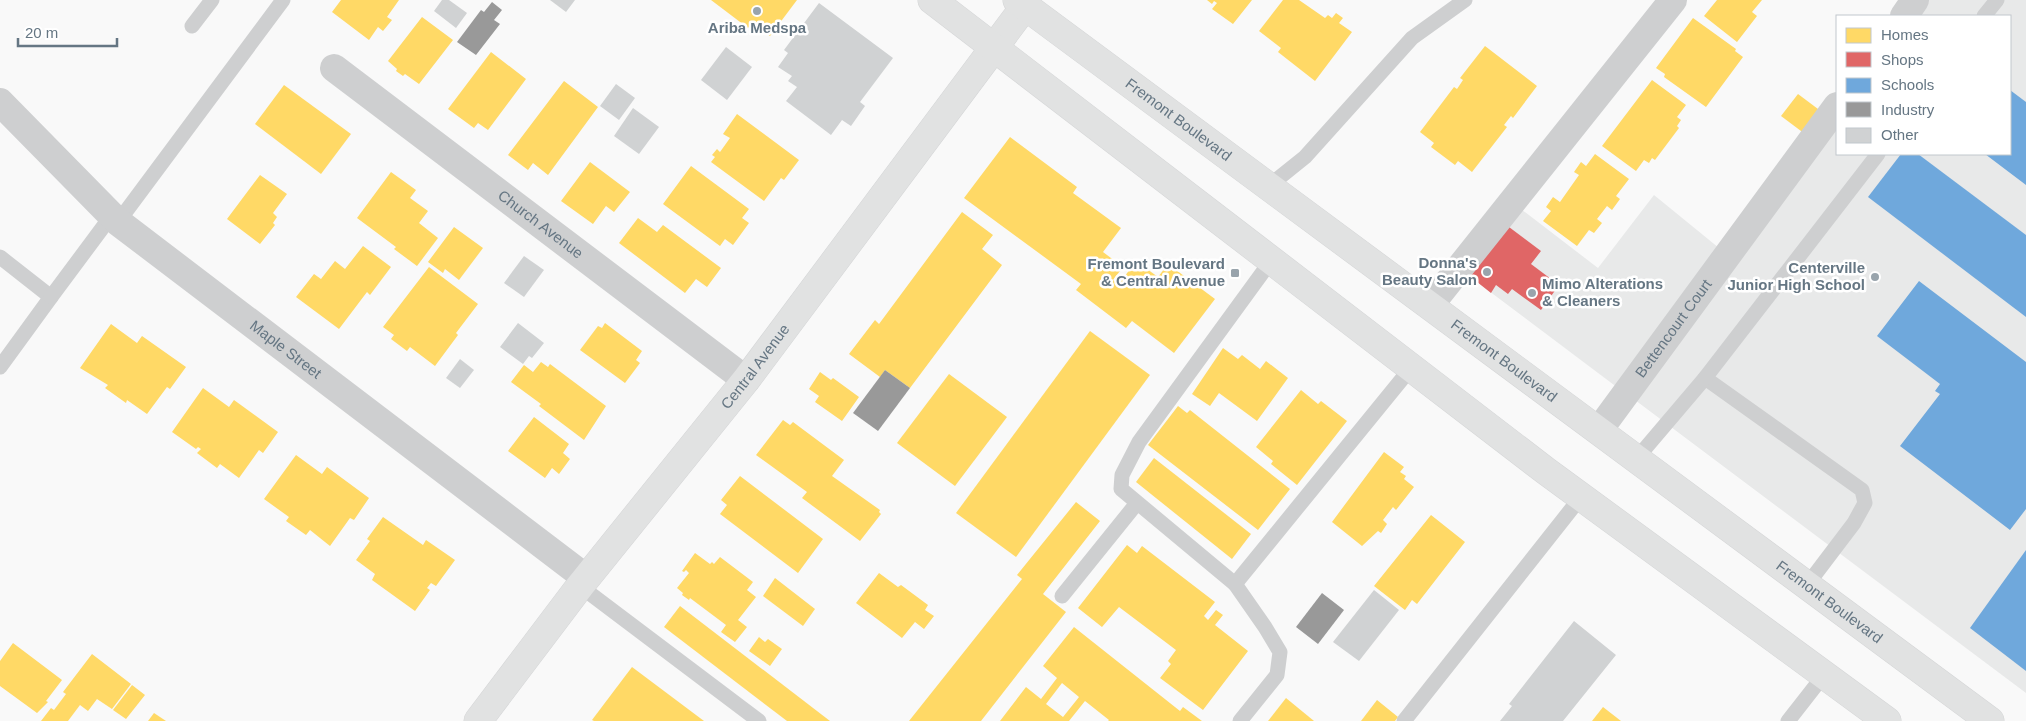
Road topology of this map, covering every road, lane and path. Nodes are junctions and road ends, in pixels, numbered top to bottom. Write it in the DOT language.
graph roads {
  1 [pos="212,0"];
  2 [pos="284,0"];
  3 [pos="932,0"];
  4 [pos="1465,0"];
  5 [pos="1673,0"];
  6 [pos="1916,0"];
  7 [pos="1997,0"];
  8 [pos="1021,2"];
  9 [pos="1905,15"];
  10 [pos="1985,15"];
  11 [pos="192,26"];
  12 [pos="993,47"];
  13 [pos="334,68"];
  14 [pos="0,102"];
  15 [pos="1836,107"];
  16 [pos="1877,155"];
  17 [pos="1269,186"];
  18 [pos="115,219"];
  19 [pos="0,257"];
  20 [pos="1271,261"];
  21 [pos="51,297"];
  22 [pos="1430,305"];
  23 [pos="0,367"];
  24 [pos="1411,368"];
  25 [pos="1706,378"];
  26 [pos="746,380"];
  27 [pos="1599,430"];
  28 [pos="1637,458"];
  29 [pos="1581,497"];
  30 [pos="1137,503"];
  31 [pos="583,582"];
  32 [pos="1235,584"];
  33 [pos="1807,585"];
  34 [pos="1062,596"];
  35 [pos="1824,675"];
  36 [pos="478,721"];
  37 [pos="759,721"];
  38 [pos="1240,721"];
  39 [pos="1404,721"];
  40 [pos="1788,721"];
  41 [pos="1887,721"];
  42 [pos="1990,721"];
  1 -- 11 [label="lane"];
  2 -- 18 [label="lane"];
  3 -- 12 [label="main road"];
  4 -- 17 [label="lane"];
  5 -- 22 [label="street"];
  6 -- 9 [label="street"];
  7 -- 10 [label="lane"];
  8 -- 12 [label="main road, Central Avenue"];
  8 -- 17 [label="main road, Fremont Boulevard"];
  12 -- 20 [label="main road"];
  12 -- 26 [label="main road, Central Avenue"];
  13 -- 26 [label="street, Church Avenue"];
  14 -- 18 [label="street, Maple Street"];
  15 -- 27 [label="street, Bettencourt Court"];
  16 -- 25 [label="lane"];
  17 -- 22 [label="main road, Fremont Boulevard"];
  18 -- 21 [label="lane"];
  18 -- 31 [label="street, Maple Street"];
  19 -- 21 [label="lane"];
  20 -- 24 [label="main road"];
  20 -- 30 [label="lane"];
  21 -- 23 [label="lane"];
  22 -- 27 [label="main road, Fremont Boulevard"];
  24 -- 29 [label="main road"];
  24 -- 32 [label="lane"];
  25 -- 28 [label="lane"];
  25 -- 33 [label="lane"];
  26 -- 31 [label="main road, Central Avenue"];
  27 -- 28 [label="main road, Fremont Boulevard"];
  28 -- 33 [label="main road, Fremont Boulevard"];
  29 -- 35 [label="main road"];
  29 -- 39 [label="lane"];
  30 -- 32 [label="lane"];
  30 -- 34 [label="lane"];
  31 -- 36 [label="main road, Central Avenue"];
  31 -- 37 [label="lane"];
  32 -- 38 [label="lane"];
  33 -- 42 [label="main road, Fremont Boulevard"];
  35 -- 40 [label="lane"];
  35 -- 41 [label="main road"];
}
